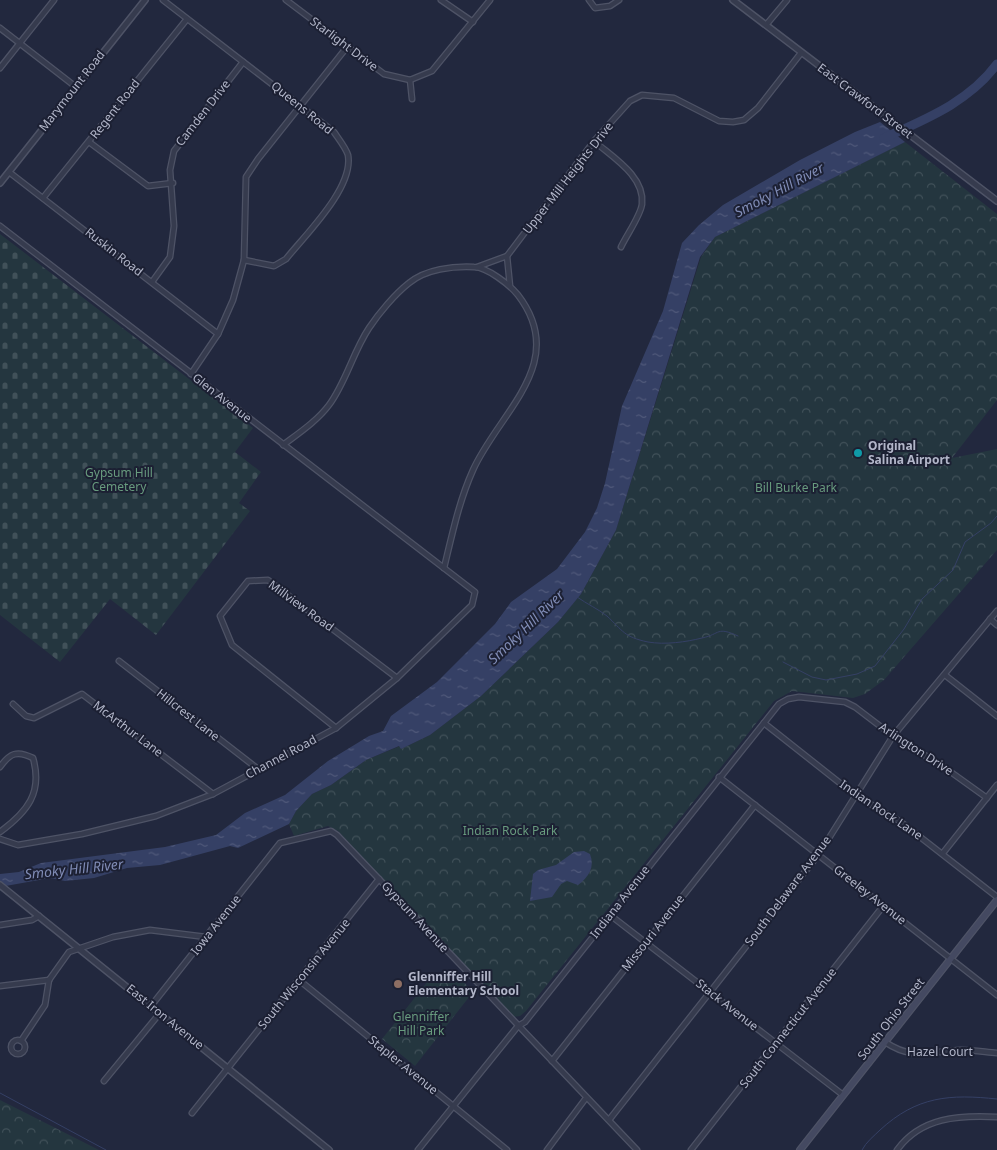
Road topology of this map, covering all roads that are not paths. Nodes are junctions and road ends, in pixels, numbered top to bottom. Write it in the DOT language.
graph roads {
  1 [pos="54,0"];
  2 [pos="145,0"];
  3 [pos="163,0"];
  4 [pos="286,0"];
  5 [pos="441,0"];
  6 [pos="490,0"];
  7 [pos="589,0"];
  8 [pos="619,0"];
  9 [pos="733,0"];
  10 [pos="786,0"];
  11 [pos="187,19"];
  12 [pos="473,22"];
  13 [pos="766,25"];
  14 [pos="0,28"];
  15 [pos="20,43"];
  16 [pos="347,47"];
  17 [pos="801,53"];
  18 [pos="243,62"];
  19 [pos="0,68"];
  20 [pos="410,80"];
  21 [pos="76,87"];
  22 [pos="412,99"];
  23 [pos="301,106"];
  24 [pos="594,141"];
  25 [pos="89,142"];
  26 [pos="9,172"];
  27 [pos="0,183"];
  28 [pos="172,183"];
  29 [pos="44,198"];
  30 [pos="997,201"];
  31 [pos="0,226"];
  32 [pos="621,247"];
  33 [pos="507,256"];
  34 [pos="244,260"];
  35 [pos="477,267"];
  36 [pos="152,282"];
  37 [pos="510,286"];
  38 [pos="218,334"];
  39 [pos="191,374"];
  40 [pos="283,445"];
  41 [pos="444,568"];
  42 [pos="997,611"];
  43 [pos="990,619"];
  44 [pos="997,624"];
  45 [pos="119,661"];
  46 [pos="945,674"];
  47 [pos="397,678"];
  48 [pos="845,702"];
  49 [pos="13,704"];
  50 [pos="997,716"];
  51 [pos="764,723"];
  52 [pos="336,728"];
  53 [pos="893,736"];
  54 [pos="0,767"];
  55 [pos="258,770"];
  56 [pos="719,777"];
  57 [pos="997,785"];
  58 [pos="213,794"];
  59 [pos="854,795"];
  60 [pos="987,798"];
  61 [pos="755,805"];
  62 [pos="0,832"];
  63 [pos="0,839"];
  64 [pos="280,843"];
  65 [pos="819,854"];
  66 [pos="943,854"];
  67 [pos="379,879"];
  68 [pos="0,885"];
  69 [pos="997,898"];
  70 [pos="884,905"];
  71 [pos="610,914"];
  72 [pos="39,916"];
  73 [pos="0,925"];
  74 [pos="206,937"];
  75 [pos="646,942"];
  76 [pos="79,949"];
  77 [pos="951,958"];
  78 [pos="49,980"];
  79 [pos="299,980"];
  80 [pos="0,986"];
  81 [pos="710,992"];
  82 [pos="997,995"];
  83 [pos="151,1006"];
  84 [pos="160,1013"];
  85 [pos="518,1026"];
  86 [pos="21,1041"];
  87 [pos="885,1042"];
  88 [pos="777,1043"];
  89 [pos="997,1053"];
  90 [pos="552,1061"];
  91 [pos="228,1068"];
  92 [pos="104,1080"];
  93 [pos="844,1095"];
  94 [pos="586,1098"];
  95 [pos="453,1106"];
  96 [pos="192,1113"];
  97 [pos="997,1116"];
  98 [pos="609,1120"];
  99 [pos="329,1150"];
  100 [pos="418,1150"];
  101 [pos="507,1150"];
  102 [pos="547,1150"];
  103 [pos="637,1150"];
  104 [pos="691,1150"];
  105 [pos="800,1150"];
  106 [pos="897,1150"];
  1 -- 15 [label="street"];
  2 -- 21 [label="street, Marymount Road"];
  3 -- 11 [label="street, Queens Road"];
  4 -- 16 [label="street, Starlight Drive"];
  5 -- 12 [label="street"];
  6 -- 12 [label="street"];
  7 -- 8 [label="street"];
  9 -- 13 [label="street, East Crawford Street"];
  10 -- 13 [label="street"];
  11 -- 18 [label="street, Queens Road"];
  11 -- 25 [label="street, Regent Road"];
  12 -- 20 [label="street"];
  13 -- 17 [label="street, East Crawford Street"];
  14 -- 15 [label="street"];
  15 -- 19 [label="street"];
  15 -- 21 [label="street"];
  16 -- 20 [label="street, Starlight Drive"];
  16 -- 23 [label="street"];
  17 -- 24 [label="street, Upper Mill Heights Drive"];
  17 -- 30 [label="street, East Crawford Street"];
  18 -- 23 [label="street, Queens Road"];
  18 -- 28 [label="street, Camden Drive"];
  20 -- 22 [label="street"];
  21 -- 26 [label="street, Marymount Road"];
  23 -- 34 [label="street"];
  23 -- 34 [label="street, Queens Road"];
  24 -- 32 [label="street"];
  24 -- 33 [label="street, Upper Mill Heights Drive"];
  25 -- 28 [label="street"];
  25 -- 29 [label="street, Regent Road"];
  26 -- 27 [label="street, Marymount Road"];
  26 -- 29 [label="street, Ruskin Road"];
  28 -- 36 [label="street, Camden Drive"];
  29 -- 36 [label="street, Ruskin Road"];
  31 -- 39 [label="street, Glen Avenue"];
  33 -- 35 [label="street"];
  33 -- 37 [label="street"];
  34 -- 38 [label="street"];
  35 -- 37 [label="street"];
  35 -- 40 [label="street"];
  36 -- 38 [label="street, Ruskin Road"];
  37 -- 41 [label="street"];
  38 -- 39 [label="street"];
  39 -- 40 [label="street, Glen Avenue"];
  40 -- 41 [label="street, Glen Avenue"];
  41 -- 47 [label="street, Channel Road"];
  42 -- 43 [label="street, South Delaware Avenue"];
  43 -- 44 [label="street"];
  43 -- 46 [label="street, South Delaware Avenue"];
  45 -- 55 [label="street, Hillcrest Lane"];
  46 -- 50 [label="street"];
  46 -- 53 [label="street, South Delaware Avenue"];
  47 -- 52 [label="street, Channel Road"];
  47 -- 52 [label="street, Millview Road"];
  48 -- 51 [label="street, Indiana Avenue"];
  48 -- 53 [label="street, Arlington Drive"];
  49 -- 58 [label="street, McArthur Lane"];
  51 -- 56 [label="street, Indiana Avenue"];
  51 -- 59 [label="street, Indian Rock Lane"];
  52 -- 55 [label="street, Channel Road"];
  53 -- 59 [label="street, South Delaware Avenue"];
  53 -- 60 [label="street, Arlington Drive"];
  54 -- 62 [label="street"];
  55 -- 58 [label="street, Channel Road"];
  56 -- 61 [label="street, Greeley Avenue"];
  56 -- 71 [label="street, Indiana Avenue"];
  57 -- 60 [label="street"];
  58 -- 63 [label="street, Channel Road"];
  59 -- 65 [label="street, South Delaware Avenue"];
  59 -- 66 [label="street, Indian Rock Lane"];
  60 -- 66 [label="street"];
  61 -- 65 [label="street, Greeley Avenue"];
  61 -- 75 [label="street, Missouri Avenue"];
  64 -- 67 [label="street, Gypsum Avenue"];
  64 -- 74 [label="street, Iowa Avenue"];
  65 -- 70 [label="street, Greeley Avenue"];
  65 -- 81 [label="street, South Delaware Avenue"];
  66 -- 69 [label="street, Indian Rock Lane"];
  67 -- 79 [label="street, South Wisconsin Avenue"];
  67 -- 85 [label="street, Gypsum Avenue"];
  68 -- 72 [label="street, East Iron Avenue"];
  69 -- 77 [label="main road, South Ohio Street"];
  70 -- 77 [label="street, Greeley Avenue"];
  70 -- 88 [label="street, South Connecticut Avenue"];
  71 -- 75 [label="street, Stack Avenue"];
  71 -- 85 [label="street, Indiana Avenue"];
  72 -- 73 [label="street"];
  72 -- 76 [label="street, East Iron Avenue"];
  74 -- 76 [label="street"];
  74 -- 83 [label="street, Iowa Avenue"];
  75 -- 81 [label="street, Stack Avenue"];
  75 -- 90 [label="street, Missouri Avenue"];
  76 -- 78 [label="street"];
  76 -- 83 [label="street, East Iron Avenue"];
  77 -- 82 [label="street, Greeley Avenue"];
  77 -- 87 [label="main road, South Ohio Street"];
  78 -- 80 [label="street"];
  78 -- 86 [label="street"];
  79 -- 91 [label="street, South Wisconsin Avenue"];
  79 -- 95 [label="street, Stapler Avenue"];
  81 -- 88 [label="street, Stack Avenue"];
  81 -- 98 [label="street, South Delaware Avenue"];
  83 -- 84 [label="street, East Iron Avenue"];
  84 -- 91 [label="street, East Iron Avenue"];
  84 -- 92 [label="street"];
  85 -- 90 [label="street, Gypsum Avenue"];
  85 -- 95 [label="street, Indiana Avenue"];
  87 -- 89 [label="street, Hazel Court"];
  87 -- 93 [label="main road, South Ohio Street"];
  88 -- 93 [label="street, Stack Avenue"];
  88 -- 104 [label="street, South Connecticut Avenue"];
  90 -- 94 [label="street, Gypsum Avenue"];
  91 -- 96 [label="street, South Wisconsin Avenue"];
  91 -- 99 [label="street, East Iron Avenue"];
  93 -- 105 [label="main road, South Ohio Street"];
  94 -- 98 [label="street, Gypsum Avenue"];
  94 -- 102 [label="street"];
  95 -- 100 [label="street, Indiana Avenue"];
  95 -- 101 [label="street, Stapler Avenue"];
  97 -- 106 [label="street"];
  98 -- 103 [label="street, Gypsum Avenue"];
}
